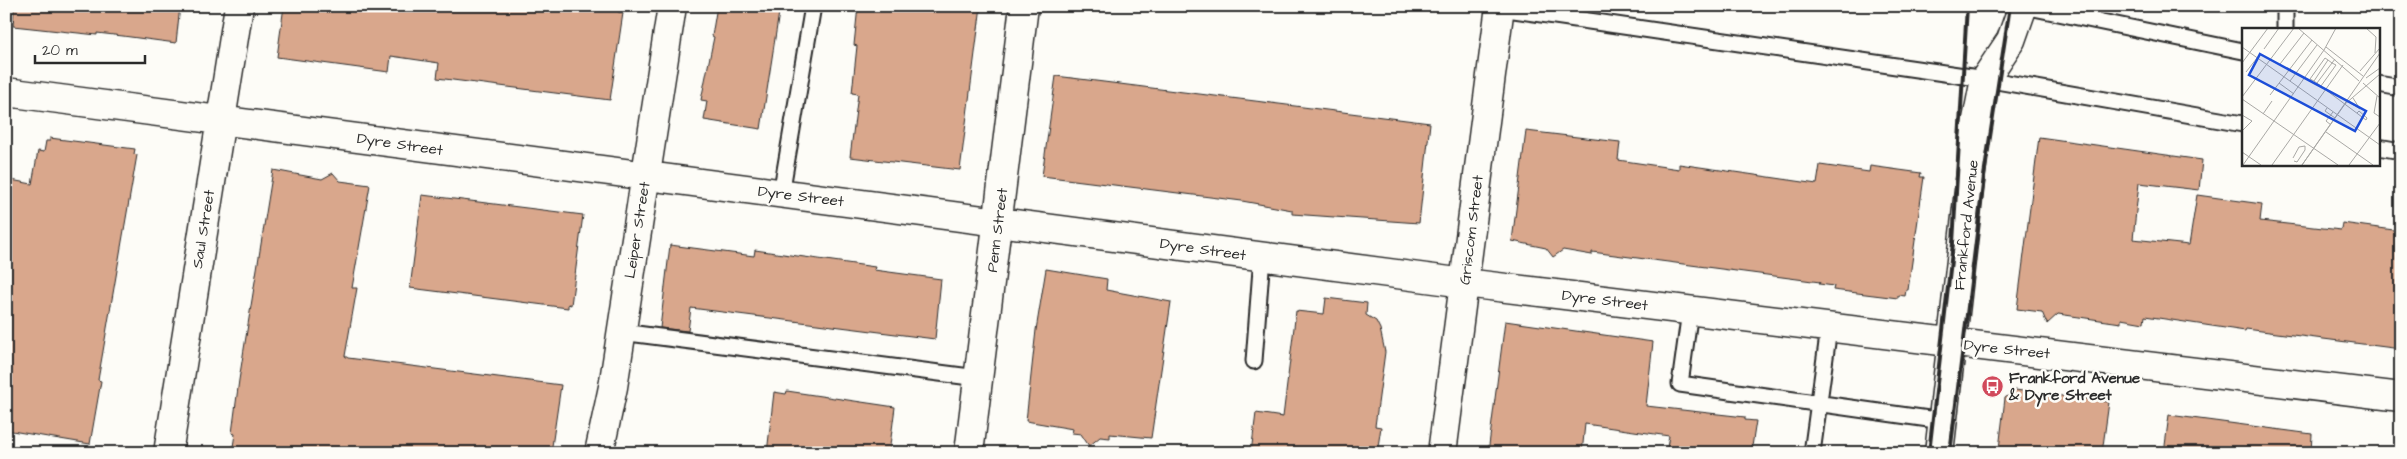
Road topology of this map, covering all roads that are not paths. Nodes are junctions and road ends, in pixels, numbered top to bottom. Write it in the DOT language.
graph roads {
  1 [pos="239,6"];
  2 [pos="672,6"];
  3 [pos="813,6"];
  4 [pos="1024,6"];
  5 [pos="2023,6"];
  6 [pos="2283,6"];
  7 [pos="1500,7"];
  8 [pos="2284,28"];
  9 [pos="2242,51"];
  10 [pos="1985,79"];
  11 [pos="2380,84"];
  12 [pos="2401,88"];
  13 [pos="6,92"];
  14 [pos="221,120"];
  15 [pos="2242,124"];
  16 [pos="2380,147"];
  17 [pos="2401,151"];
  18 [pos="645,176"];
  19 [pos="781,194"];
  20 [pos="998,222"];
  21 [pos="1262,256"];
  22 [pos="1464,283"];
  23 [pos="1690,311"];
  24 [pos="1829,328"];
  25 [pos="621,332"];
  26 [pos="1953,343"];
  27 [pos="1254,361"];
  28 [pos="978,378"];
  29 [pos="2401,398"];
  30 [pos="1819,404"];
  31 [pos="1943,421"];
  32 [pos="168,453"];
  33 [pos="599,453"];
  34 [pos="969,453"];
  35 [pos="1442,453"];
  36 [pos="1812,453"];
  37 [pos="1939,453"];
  1 -- 14 [label="street, Saul Street"];
  2 -- 18 [label="street, Leiper Street"];
  3 -- 19 [label="lane"];
  4 -- 20 [label="street, Penn Street"];
  5 -- 9 [label="lane"];
  5 -- 10 [label="street, Frankford Avenue"];
  6 -- 8 [label="lane"];
  7 -- 10 [label="lane"];
  7 -- 22 [label="street, Griscom Street"];
  10 -- 15 [label="lane"];
  10 -- 26 [label="street, Frankford Avenue"];
  11 -- 12 [label="lane"];
  13 -- 14 [label="street, Dyre Street"];
  14 -- 18 [label="street, Dyre Street"];
  14 -- 32 [label="street, Saul Street"];
  16 -- 17 [label="lane"];
  18 -- 19 [label="street, Dyre Street"];
  18 -- 25 [label="street, Leiper Street"];
  19 -- 20 [label="street, Dyre Street"];
  20 -- 21 [label="street, Dyre Street"];
  20 -- 28 [label="street, Penn Street"];
  21 -- 22 [label="street, Dyre Street"];
  21 -- 27 [label="lane"];
  22 -- 23 [label="street, Dyre Street"];
  22 -- 35 [label="street, Griscom Street"];
  23 -- 24 [label="street, Dyre Street"];
  23 -- 30 [label="lane"];
  24 -- 26 [label="street, Dyre Street"];
  24 -- 30 [label="lane"];
  25 -- 28 [label="lane"];
  25 -- 33 [label="street, Leiper Street"];
  26 -- 29 [label="street, Dyre Street"];
  26 -- 31 [label="street, Frankford Avenue"];
  28 -- 34 [label="street, Penn Street"];
  30 -- 31 [label="lane"];
  30 -- 36 [label="lane"];
  31 -- 37 [label="street, Frankford Avenue"];
}
